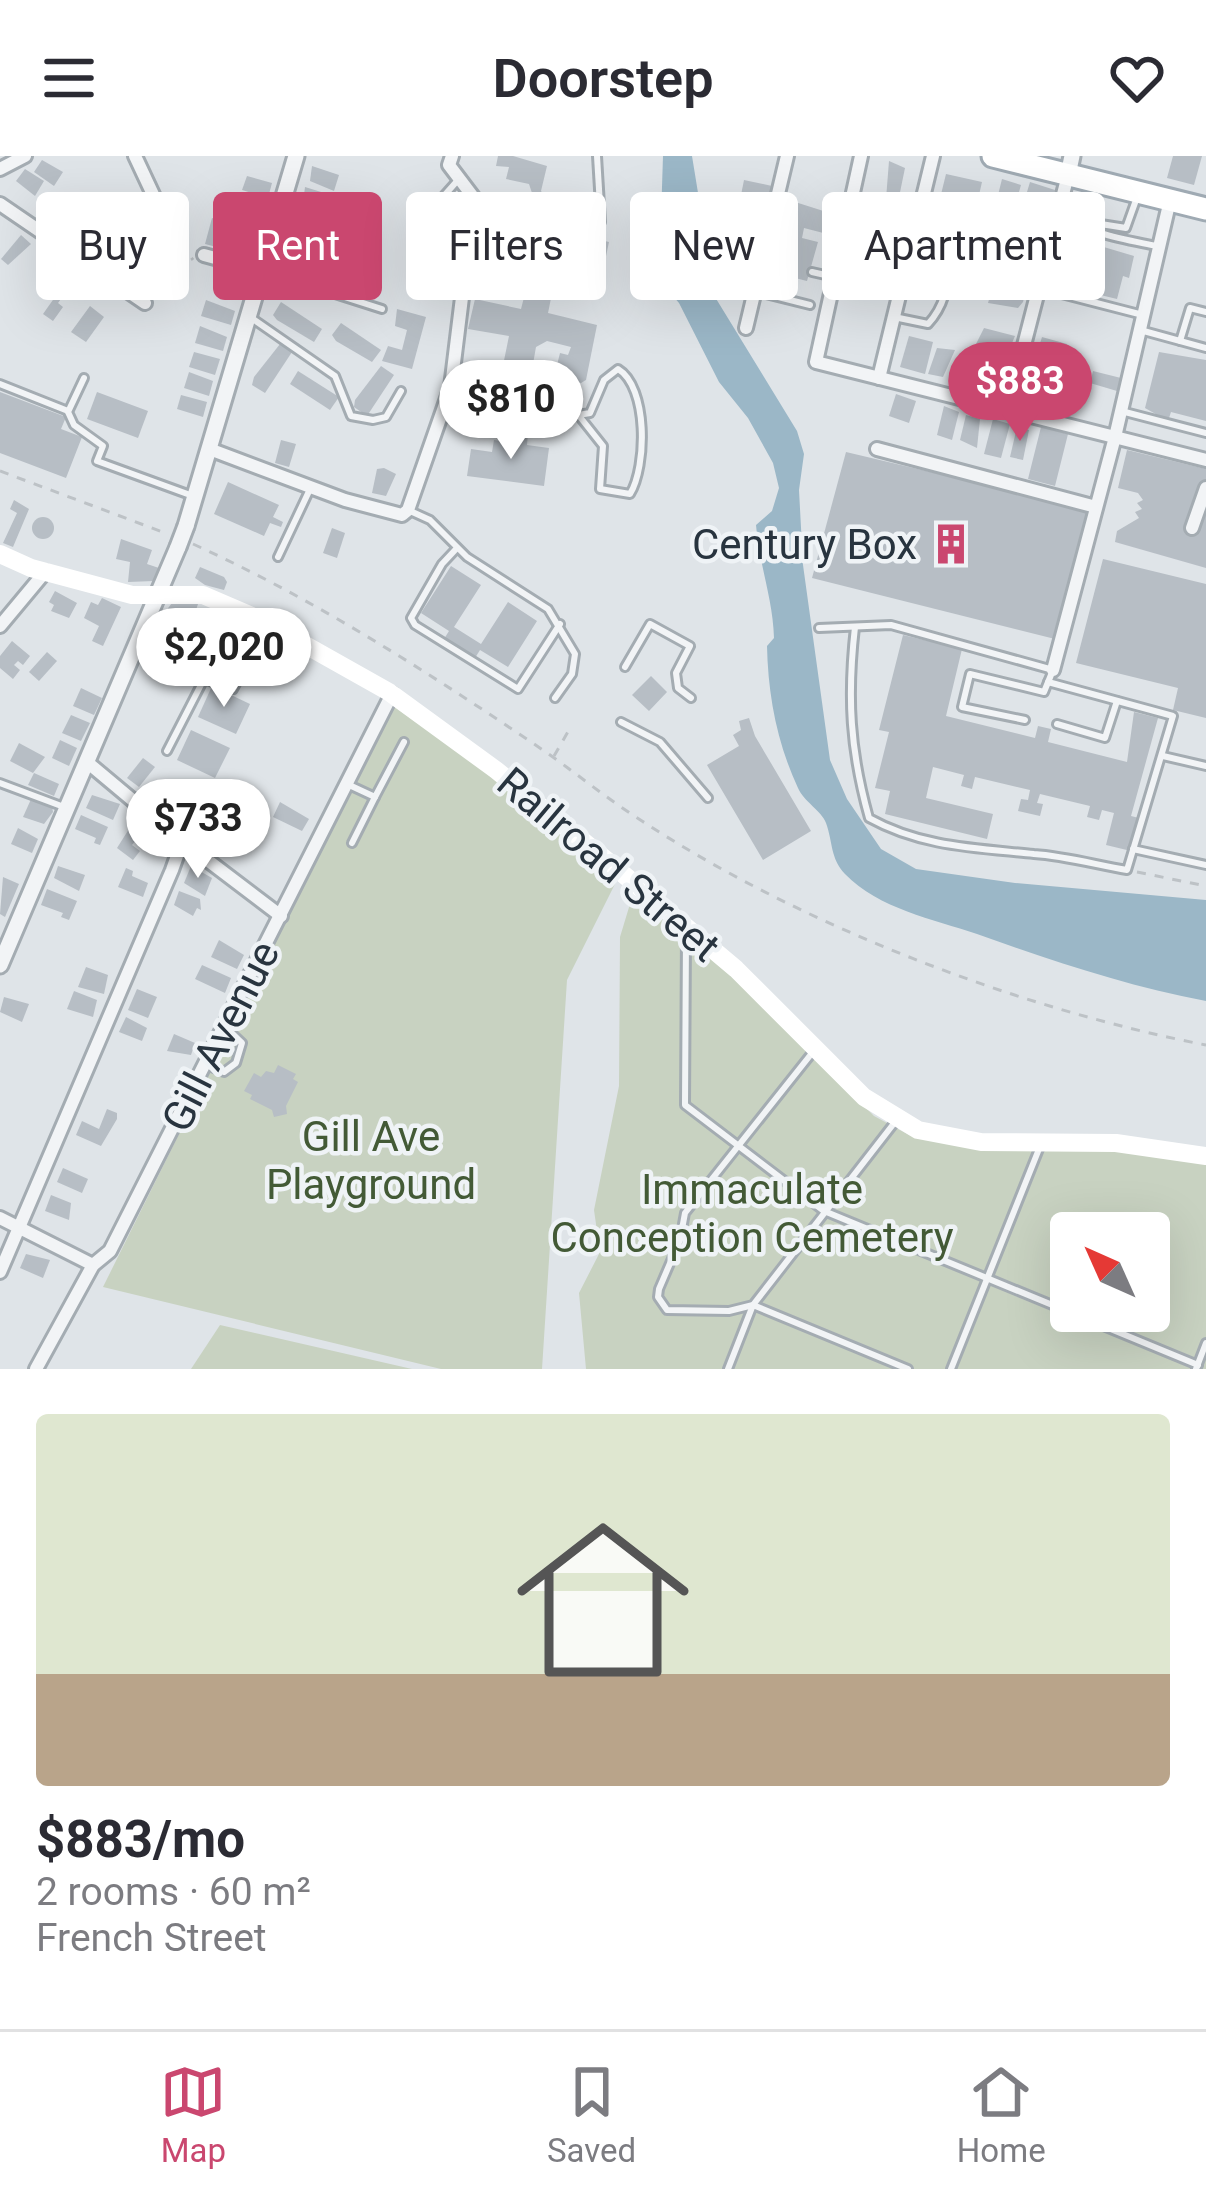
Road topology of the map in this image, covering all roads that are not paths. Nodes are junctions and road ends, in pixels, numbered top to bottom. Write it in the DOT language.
graph roads {
  1 [pos="25,156"];
  2 [pos="135,156"];
  3 [pos="296,156"];
  4 [pos="452,156"];
  5 [pos="597,156"];
  6 [pos="787,156"];
  7 [pos="861,156"];
  8 [pos="933,156"];
  9 [pos="993,156"];
  10 [pos="1070,165"];
  11 [pos="0,169"];
  12 [pos="458,180"];
  13 [pos="152,192"];
  14 [pos="286,192"];
  15 [pos="447,192"];
  16 [pos="468,192"];
  17 [pos="599,192"];
  18 [pos="778,192"];
  19 [pos="853,192"];
  20 [pos="924,192"];
  21 [pos="1139,193"];
  22 [pos="1170,200"];
  23 [pos="0,204"];
  24 [pos="1206,209"];
  25 [pos="1105,225"];
  26 [pos="1105,233"];
  27 [pos="1159,247"];
  28 [pos="204,255"];
  29 [pos="213,257"];
  30 [pos="812,272"];
  31 [pos="822,274"];
  32 [pos="255,300"];
  33 [pos="354,300"];
  34 [pos="461,300"];
  35 [pos="752,300"];
  36 [pos="790,300"];
  37 [pos="829,300"];
  38 [pos="898,300"];
  39 [pos="944,300"];
  40 [pos="1036,300"];
  41 [pos="1073,300"];
  42 [pos="145,304"];
  43 [pos="810,305"];
  44 [pos="382,309"];
  45 [pos="1206,312"];
  46 [pos="250,317"];
  47 [pos="894,317"];
  48 [pos="1142,322"];
  49 [pos="746,328"];
  50 [pos="1180,340"];
  51 [pos="1206,348"];
  52 [pos="880,377"];
  53 [pos="84,378"];
  54 [pos="0,384"];
  55 [pos="400,391"];
  56 [pos="444,404"];
  57 [pos="68,411"];
  58 [pos="1007,411"];
  59 [pos="1121,411"];
  60 [pos="580,417"];
  61 [pos="1206,433"];
  62 [pos="1115,437"];
  63 [pos="877,449"];
  64 [pos="212,450"];
  65 [pos="1206,460"];
  66 [pos="310,487"];
  67 [pos="1206,488"];
  68 [pos="196,498"];
  69 [pos="1096,507"];
  70 [pos="408,510"];
  71 [pos="1192,527"];
  72 [pos="458,548"];
  73 [pos="0,554"];
  74 [pos="278,557"];
  75 [pos="45,572"];
  76 [pos="160,594"];
  77 [pos="236,609"];
  78 [pos="268,624"];
  79 [pos="560,624"];
  80 [pos="0,626"];
  81 [pos="855,627"];
  82 [pos="819,628"];
  83 [pos="215,652"];
  84 [pos="625,667"];
  85 [pos="1051,676"];
  86 [pos="392,694"];
  87 [pos="555,698"];
  88 [pos="691,698"];
  89 [pos="1117,701"];
  90 [pos="1025,720"];
  91 [pos="621,722"];
  92 [pos="1057,724"];
  93 [pos="404,742"];
  94 [pos="167,751"];
  95 [pos="1161,756"];
  96 [pos="87,762"];
  97 [pos="1206,766"];
  98 [pos="0,783"];
  99 [pos="347,784"];
  100 [pos="375,797"];
  101 [pos="708,798"];
  102 [pos="68,808"];
  103 [pos="172,834"];
  104 [pos="352,843"];
  105 [pos="1133,849"];
  106 [pos="1206,865"];
  107 [pos="281,916"];
  108 [pos="686,927"];
  109 [pos="0,965"];
  110 [pos="225,1027"];
  111 [pos="816,1048"];
  112 [pos="206,1065"];
  113 [pos="897,1119"];
  114 [pos="1041,1143"];
  115 [pos="738,1146"];
  116 [pos="1206,1156"];
  117 [pos="824,1210"];
  118 [pos="0,1218"];
  119 [pos="18,1228"];
  120 [pos="93,1265"];
  121 [pos="0,1272"];
  122 [pos="987,1278"];
  123 [pos="753,1305"];
  124 [pos="1206,1343"];
  125 [pos="1197,1367"];
  126 [pos="37,1369"];
  127 [pos="728,1369"];
  128 [pos="908,1369"];
  129 [pos="951,1369"];
  1 -- 11 [label="street"];
  2 -- 13 [label="street"];
  3 -- 14 [label="street"];
  4 -- 12 [label="street"];
  5 -- 17 [label="lane"];
  6 -- 18 [label="street"];
  7 -- 19 [label="street"];
  8 -- 20 [label="street"];
  9 -- 10 [label="main road"];
  10 -- 21 [label="main road"];
  12 -- 15 [label="lane"];
  12 -- 16 [label="street"];
  21 -- 22 [label="main road"];
  21 -- 25 [label="lane"];
  22 -- 24 [label="main road"];
  22 -- 27 [label="street"];
  23 -- 42 [label="street"];
  26 -- 27 [label="lane"];
  27 -- 48 [label="street"];
  28 -- 29 [label="street"];
  30 -- 31 [label="lane"];
  32 -- 46 [label="street"];
  33 -- 44 [label="lane"];
  34 -- 56 [label="street"];
  35 -- 49 [label="street"];
  36 -- 43 [label="lane"];
  37 -- 52 [label="street"];
  38 -- 47 [label="street"];
  39 -- 47 [label="lane"];
  40 -- 58 [label="street"];
  41 -- 48 [label="lane"];
  45 -- 50 [label="lane"];
  46 -- 55 [label="lane"];
  46 -- 64 [label="street"];
  47 -- 52 [label="street"];
  48 -- 50 [label="lane"];
  48 -- 59 [label="street"];
  50 -- 51 [label="lane"];
  52 -- 58 [label="street"];
  53 -- 57 [label="lane"];
  54 -- 57 [label="lane"];
  56 -- 60 [label="lane"];
  56 -- 70 [label="street"];
  57 -- 68 [label="lane"];
  58 -- 62 [label="street"];
  59 -- 61 [label="lane"];
  59 -- 62 [label="street"];
  60 -- 60 [label="lane"];
  62 -- 65 [label="street"];
  62 -- 69 [label="street"];
  63 -- 69 [label="street"];
  64 -- 66 [label="street"];
  64 -- 68 [label="street"];
  66 -- 70 [label="street"];
  66 -- 74 [label="lane"];
  67 -- 71 [label="street"];
  68 -- 76 [label="street"];
  69 -- 85 [label="street"];
  70 -- 72 [label="lane"];
  72 -- 79 [label="lane"];
  72 -- 79 [label="lane"];
  73 -- 75 [label="main road, Railroad Street"];
  75 -- 76 [label="main road, Railroad Street"];
  75 -- 80 [label="street"];
  76 -- 77 [label="main road, Railroad Street"];
  76 -- 96 [label="street"];
  77 -- 78 [label="main road, Railroad Street"];
  77 -- 83 [label="lane"];
  78 -- 86 [label="main road, Railroad Street"];
  78 -- 94 [label="lane"];
  79 -- 87 [label="lane"];
  81 -- 82 [label="lane"];
  81 -- 85 [label="lane"];
  81 -- 105 [label="lane"];
  84 -- 88 [label="lane"];
  85 -- 89 [label="lane"];
  85 -- 90 [label="lane"];
  86 -- 99 [label="street, Gill Avenue"];
  86 -- 108 [label="main road, Railroad Street"];
  89 -- 92 [label="lane"];
  89 -- 95 [label="lane"];
  91 -- 101 [label="lane"];
  93 -- 100 [label="lane"];
  95 -- 97 [label="lane"];
  95 -- 105 [label="lane"];
  96 -- 102 [label="street"];
  96 -- 103 [label="street"];
  98 -- 102 [label="lane"];
  99 -- 100 [label="lane"];
  99 -- 107 [label="street, Gill Avenue"];
  100 -- 104 [label="lane"];
  102 -- 109 [label="street"];
  103 -- 107 [label="street"];
  103 -- 119 [label="street"];
  105 -- 106 [label="lane"];
  107 -- 110 [label="street, Gill Avenue"];
  108 -- 111 [label="main road, Railroad Street"];
  108 -- 115 [label="lane"];
  110 -- 112 [label="street, Gill Avenue"];
  110 -- 112 [label="lane"];
  111 -- 113 [label="main road, Railroad Street"];
  111 -- 115 [label="lane"];
  112 -- 120 [label="street, Gill Avenue"];
  113 -- 114 [label="main road, Railroad Street"];
  113 -- 117 [label="lane"];
  114 -- 116 [label="main road, Railroad Street"];
  114 -- 122 [label="lane"];
  115 -- 117 [label="lane"];
  115 -- 123 [label="lane"];
  117 -- 122 [label="lane"];
  117 -- 123 [label="lane"];
  118 -- 119 [label="street"];
  119 -- 120 [label="street"];
  119 -- 121 [label="street"];
  120 -- 126 [label="street, Gill Avenue"];
  122 -- 125 [label="lane"];
  122 -- 129 [label="lane"];
  123 -- 127 [label="lane"];
  123 -- 128 [label="lane"];
  124 -- 125 [label="lane"];
}
